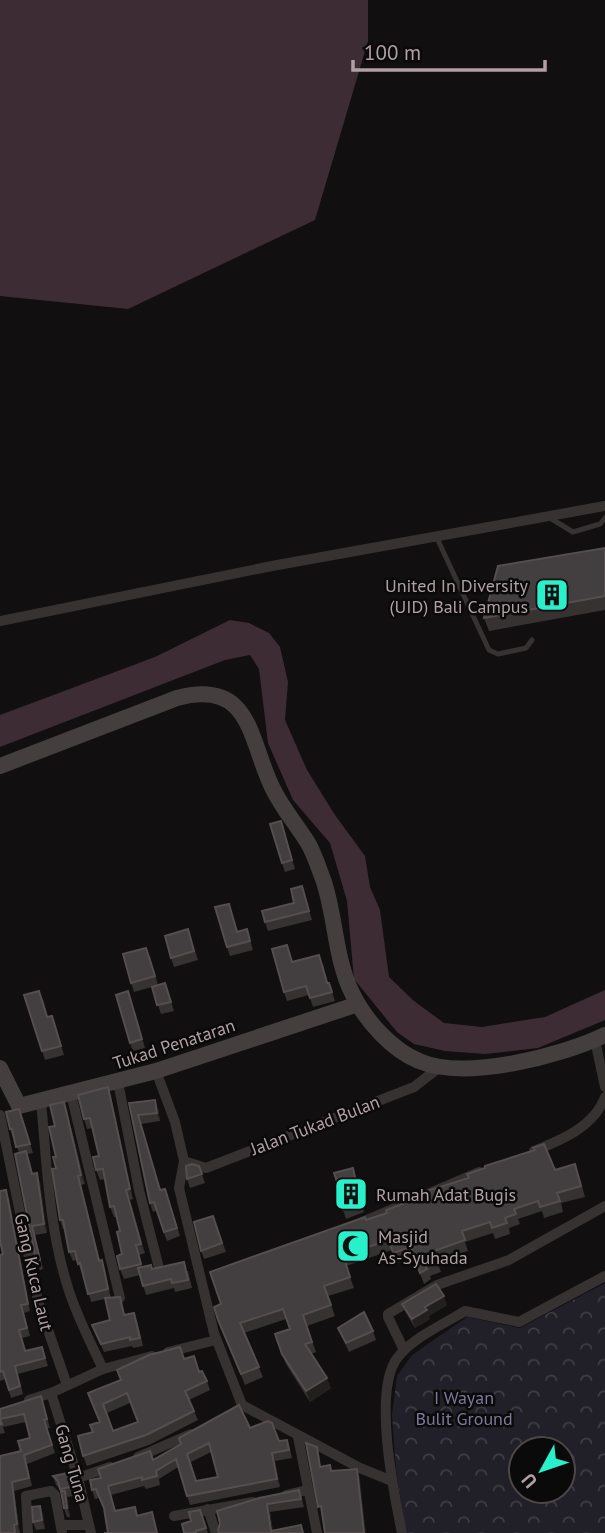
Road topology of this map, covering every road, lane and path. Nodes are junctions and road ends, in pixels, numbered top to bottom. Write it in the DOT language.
graph roads {
  1 [pos="605,506"];
  2 [pos="548,516"];
  3 [pos="605,518"];
  4 [pos="436,536"];
  5 [pos="0,621"];
  6 [pos="533,640"];
  7 [pos="0,766"];
  8 [pos="358,1004"];
  9 [pos="600,1037"];
  10 [pos="442,1066"];
  11 [pos="0,1068"];
  12 [pos="156,1071"];
  13 [pos="118,1082"];
  14 [pos="605,1087"];
  15 [pos="71,1094"];
  16 [pos="605,1097"];
  17 [pos="41,1101"];
  18 [pos="19,1106"];
  19 [pos="0,1113"];
  20 [pos="525,1154"];
  21 [pos="184,1161"];
  22 [pos="488,1168"];
  23 [pos="605,1206"];
  24 [pos="345,1228"];
  25 [pos="158,1264"];
  26 [pos="215,1275"];
  27 [pos="605,1276"];
  28 [pos="201,1279"];
  29 [pos="120,1298"];
  30 [pos="216,1340"];
  31 [pos="404,1350"];
  32 [pos="103,1369"];
  33 [pos="67,1385"];
  34 [pos="51,1393"];
  35 [pos="13,1406"];
  36 [pos="202,1429"];
  37 [pos="298,1437"];
  38 [pos="78,1478"];
  39 [pos="393,1481"];
  40 [pos="307,1490"];
  41 [pos="208,1509"];
  42 [pos="174,1516"];
  43 [pos="61,1529"];
  44 [pos="90,1529"];
  45 [pos="28,1533"];
  46 [pos="216,1533"];
  47 [pos="317,1533"];
  48 [pos="402,1533"];
  1 -- 2 [label="street"];
  2 -- 3 [label="lane"];
  2 -- 4 [label="street"];
  4 -- 5 [label="street"];
  4 -- 6 [label="lane"];
  7 -- 8 [label="street"];
  8 -- 10 [label="street"];
  8 -- 12 [label="street, Tukad Penataran"];
  9 -- 10 [label="street"];
  9 -- 14 [label="street"];
  10 -- 21 [label="street, Jalan Tukad Bulan"];
  11 -- 18 [label="street"];
  12 -- 13 [label="street, Tukad Penataran"];
  12 -- 21 [label="street"];
  13 -- 15 [label="street, Tukad Penataran"];
  13 -- 25 [label="street"];
  15 -- 17 [label="street, Tukad Penataran"];
  15 -- 29 [label="street"];
  16 -- 20 [label="street"];
  17 -- 18 [label="street, Tukad Penataran"];
  17 -- 32 [label="street"];
  18 -- 19 [label="street, Tukad Penataran"];
  19 -- 33 [label="street, Gang Kuca Laut"];
  21 -- 28 [label="street"];
  22 -- 24 [label="street"];
  23 -- 31 [label="street"];
  26 -- 28 [label="street"];
  27 -- 31 [label="street"];
  28 -- 30 [label="street"];
  30 -- 32 [label="street"];
  30 -- 37 [label="street"];
  31 -- 39 [label="street"];
  32 -- 33 [label="street"];
  33 -- 34 [label="street"];
  34 -- 35 [label="street"];
  34 -- 38 [label="street, Gang Tuna"];
  36 -- 38 [label="street"];
  37 -- 39 [label="street"];
  37 -- 40 [label="street"];
  38 -- 44 [label="street, Gang Tuna"];
  39 -- 48 [label="street"];
  40 -- 41 [label="street"];
  40 -- 47 [label="street"];
  41 -- 42 [label="street"];
  41 -- 46 [label="street"];
  43 -- 44 [label="street"];
  43 -- 45 [label="street"];
}
